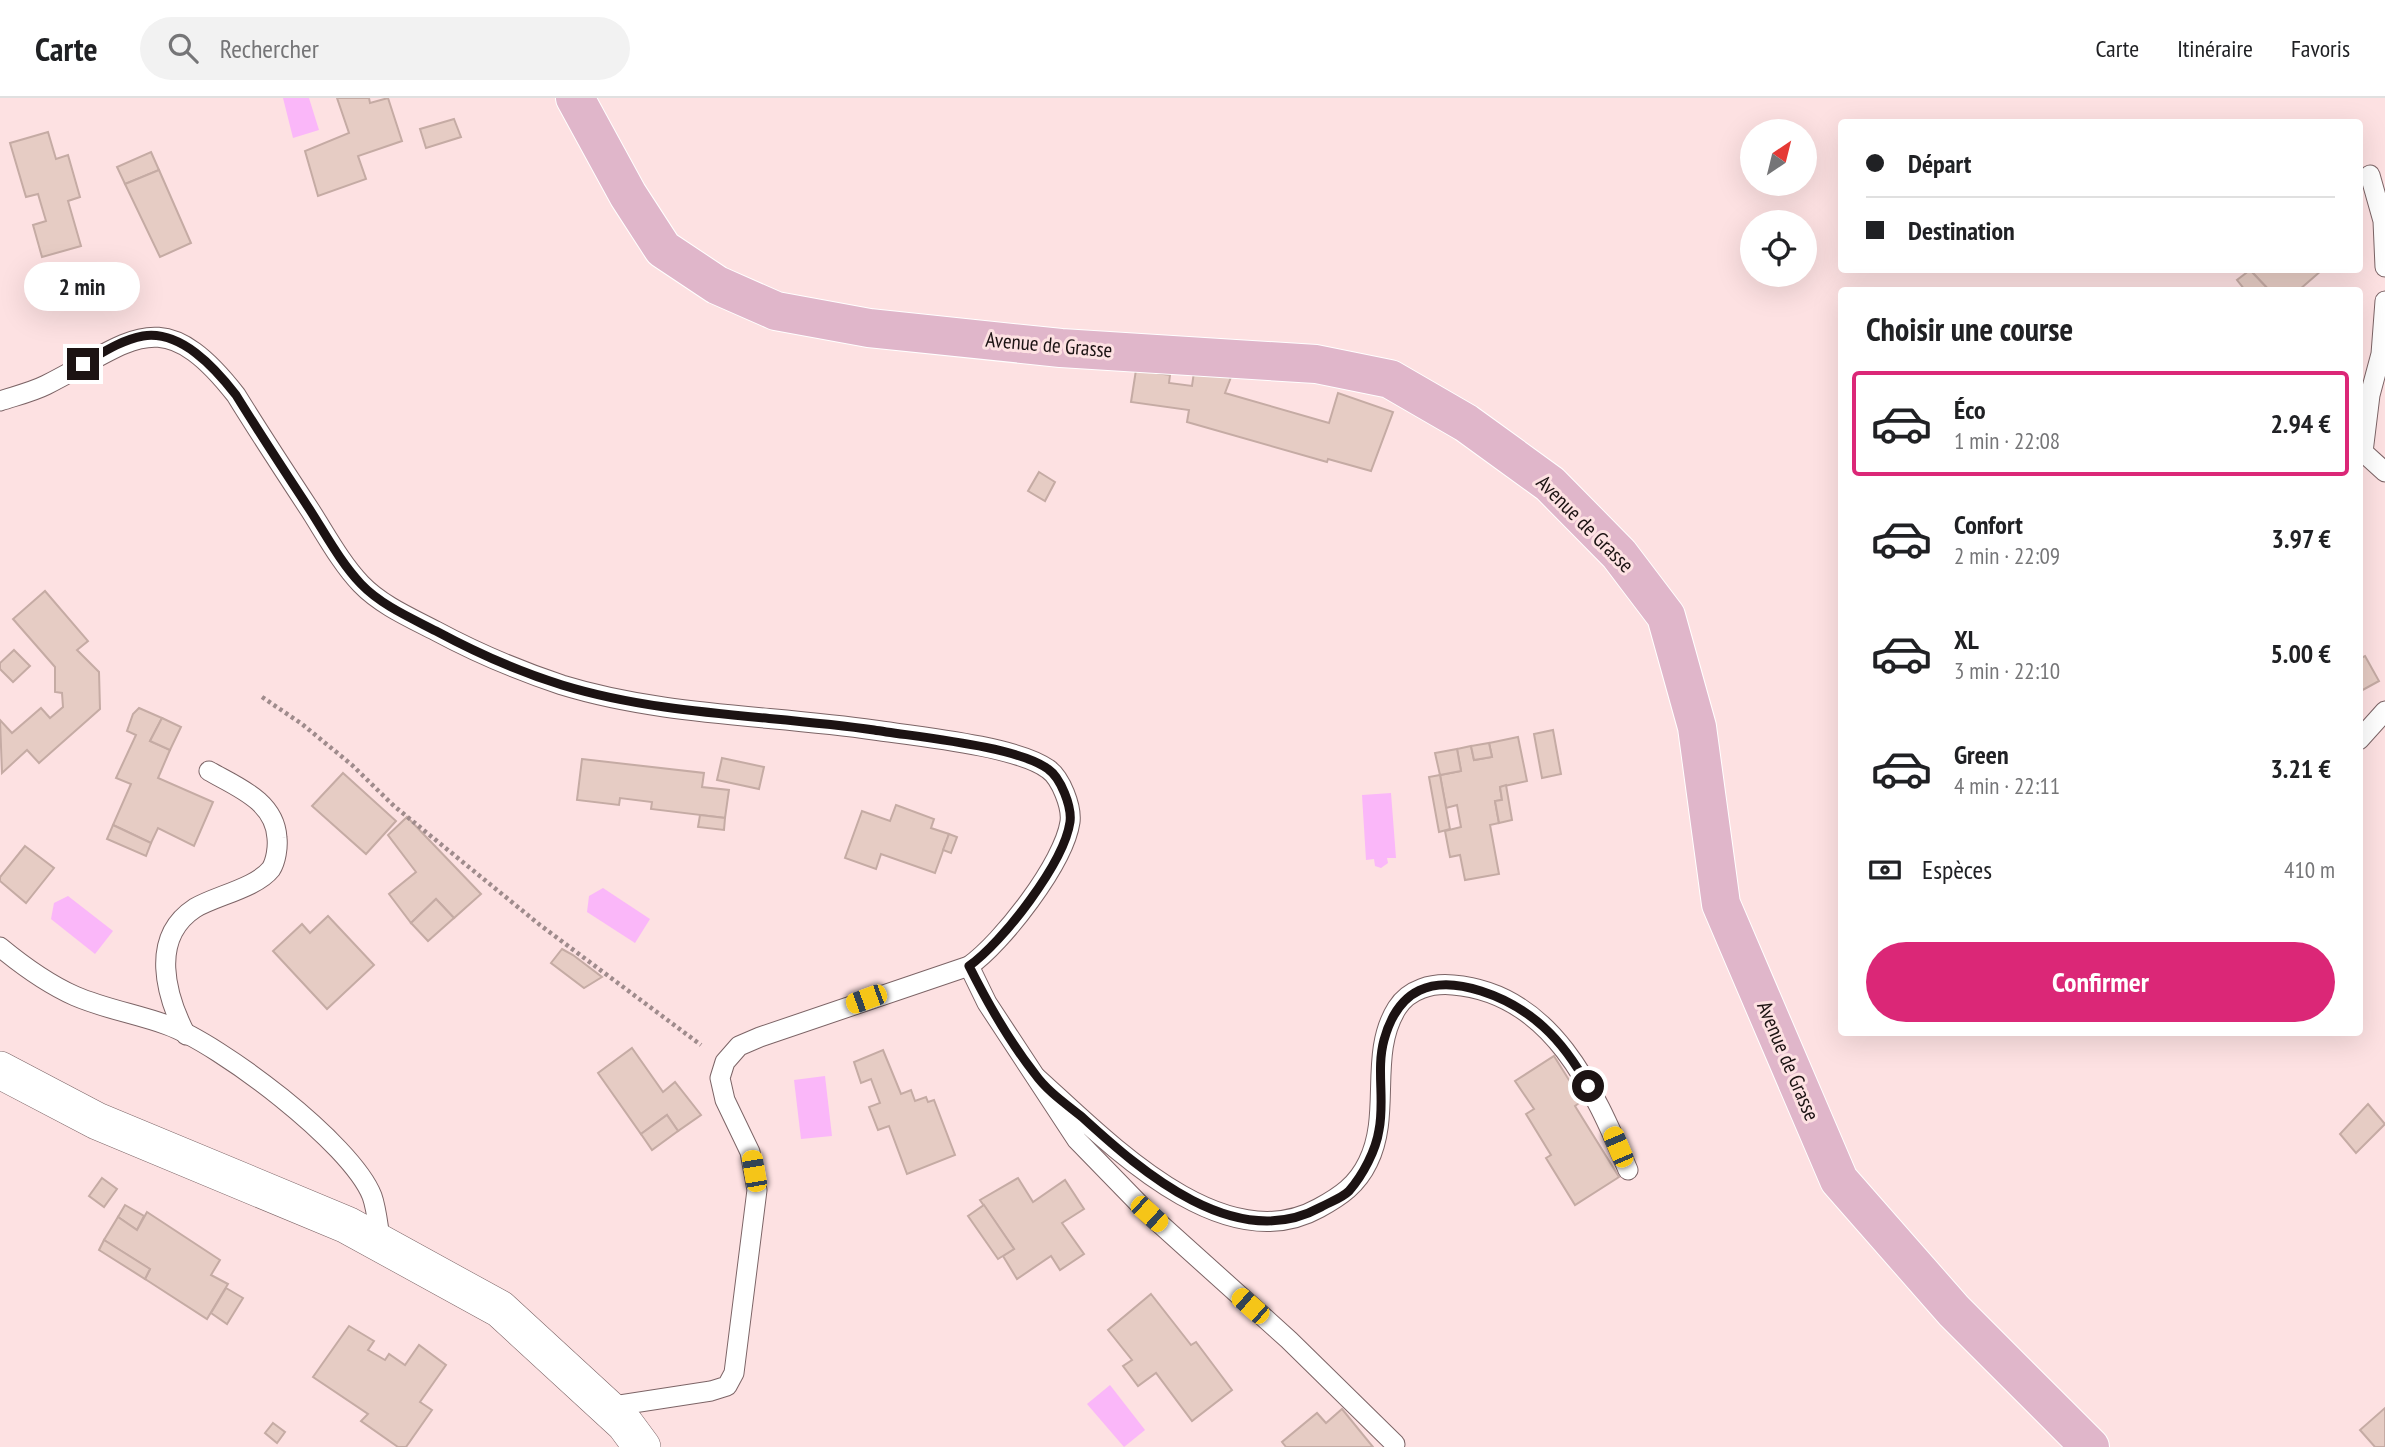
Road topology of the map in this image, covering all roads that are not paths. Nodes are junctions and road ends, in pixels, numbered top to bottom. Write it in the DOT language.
graph roads {
  1 [pos="575,98"];
  2 [pos="2370,175"];
  3 [pos="2385,267"];
  4 [pos="2385,301"];
  5 [pos="0,401"];
  6 [pos="2385,472"];
  7 [pos="2385,711"];
  8 [pos="2363,736"];
  9 [pos="209,771"];
  10 [pos="0,947"];
  11 [pos="969,966"];
  12 [pos="186,1034"];
  13 [pos="0,1070"];
  14 [pos="1036,1077"];
  15 [pos="1628,1170"];
  16 [pos="381,1243"];
  17 [pos="607,1407"];
  18 [pos="1395,1444"];
  19 [pos="642,1447"];
  20 [pos="2090,1447"];
  1 -- 20 [label="main road, Avenue de Grasse"];
  2 -- 3 [label="lane"];
  4 -- 6 [label="lane"];
  5 -- 11 [label="lane"];
  7 -- 8 [label="lane"];
  9 -- 12 [label="lane"];
  10 -- 12 [label="lane"];
  11 -- 14 [label="lane"];
  11 -- 17 [label="lane"];
  12 -- 16 [label="lane"];
  13 -- 16 [label="street"];
  14 -- 15 [label="lane"];
  14 -- 18 [label="lane"];
  16 -- 17 [label="street"];
  17 -- 19 [label="street"];
}
